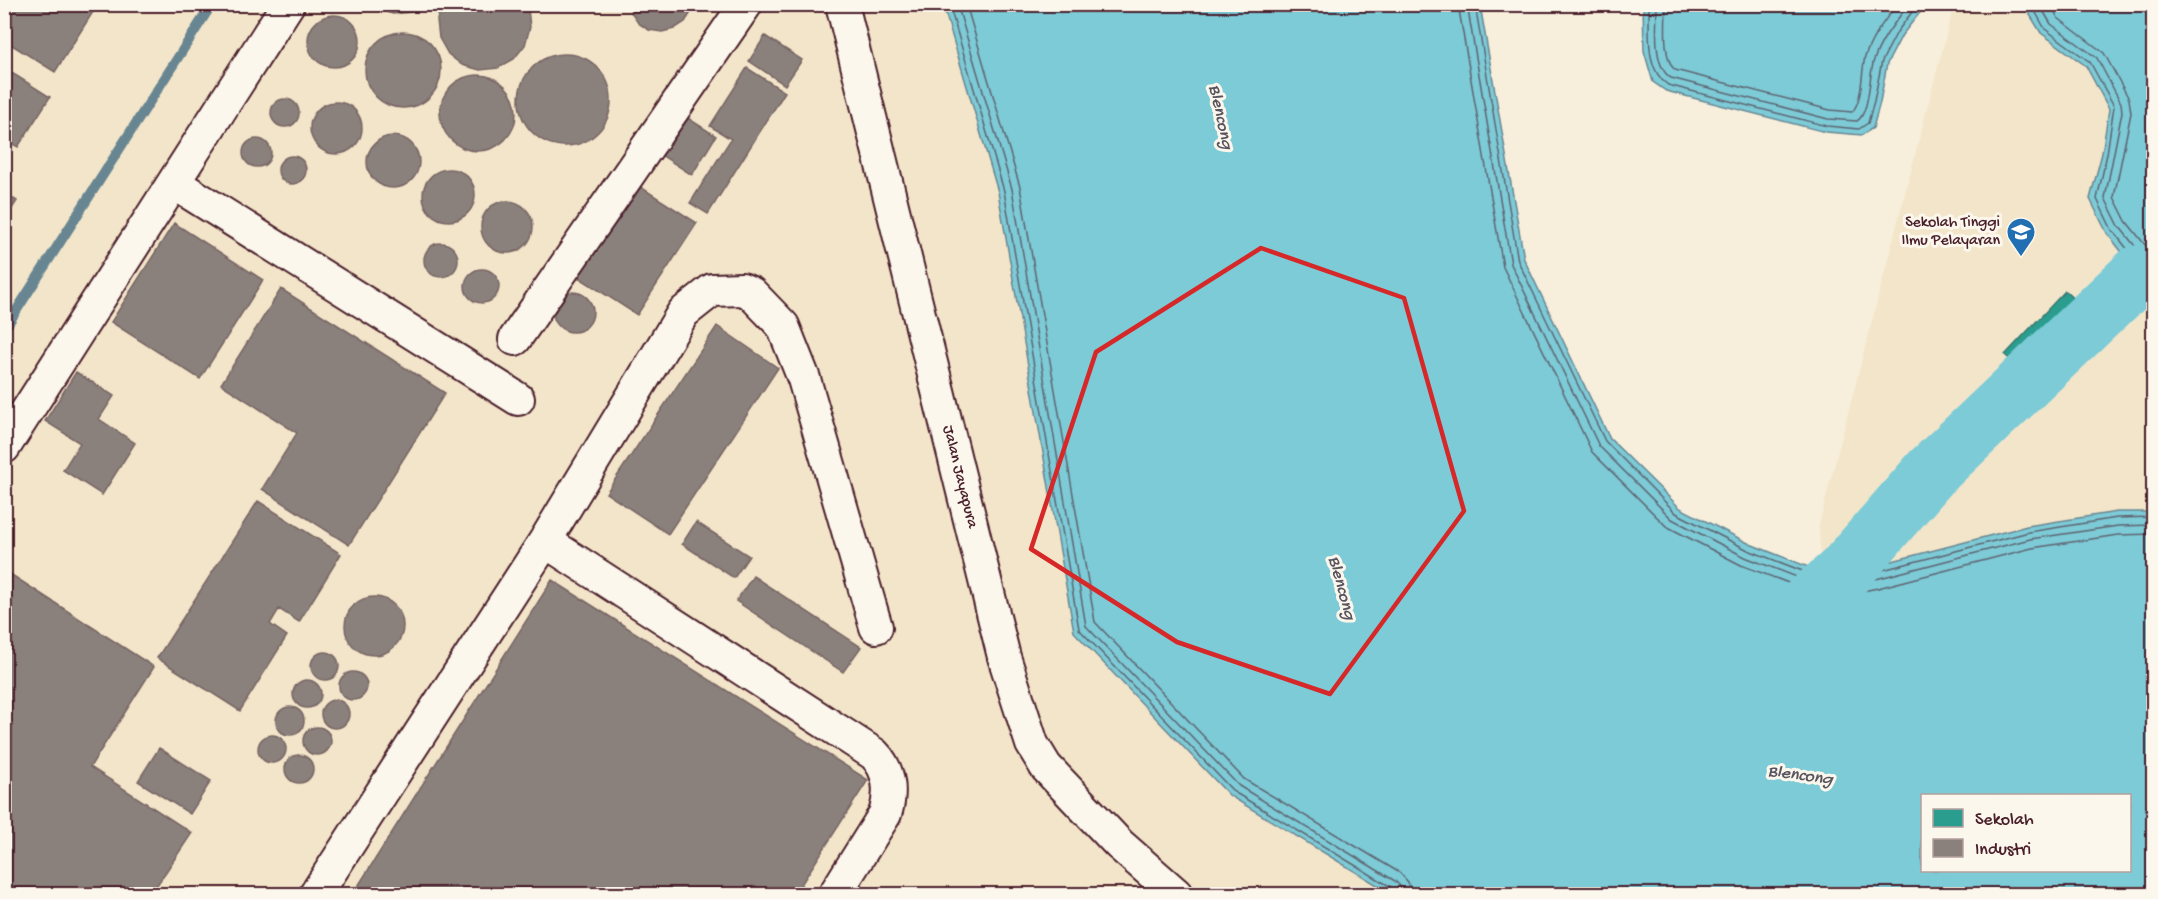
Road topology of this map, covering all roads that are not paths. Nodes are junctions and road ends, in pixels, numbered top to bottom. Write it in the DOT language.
graph roads {
  1 [pos="288,4"];
  2 [pos="746,4"];
  3 [pos="842,4"];
  4 [pos="174,183"];
  5 [pos="515,339"];
  6 [pos="518,399"];
  7 [pos="4,447"];
  8 [pos="544,541"];
  9 [pos="876,627"];
  10 [pos="316,894"];
  11 [pos="835,894"];
  12 [pos="1176,894"];
  1 -- 4 [label="lane"];
  2 -- 5 [label="lane"];
  3 -- 12 [label="lane, Jalan Jayapura"];
  4 -- 6 [label="lane"];
  4 -- 7 [label="lane"];
  8 -- 9 [label="lane"];
  8 -- 10 [label="lane"];
  8 -- 11 [label="lane"];
}
